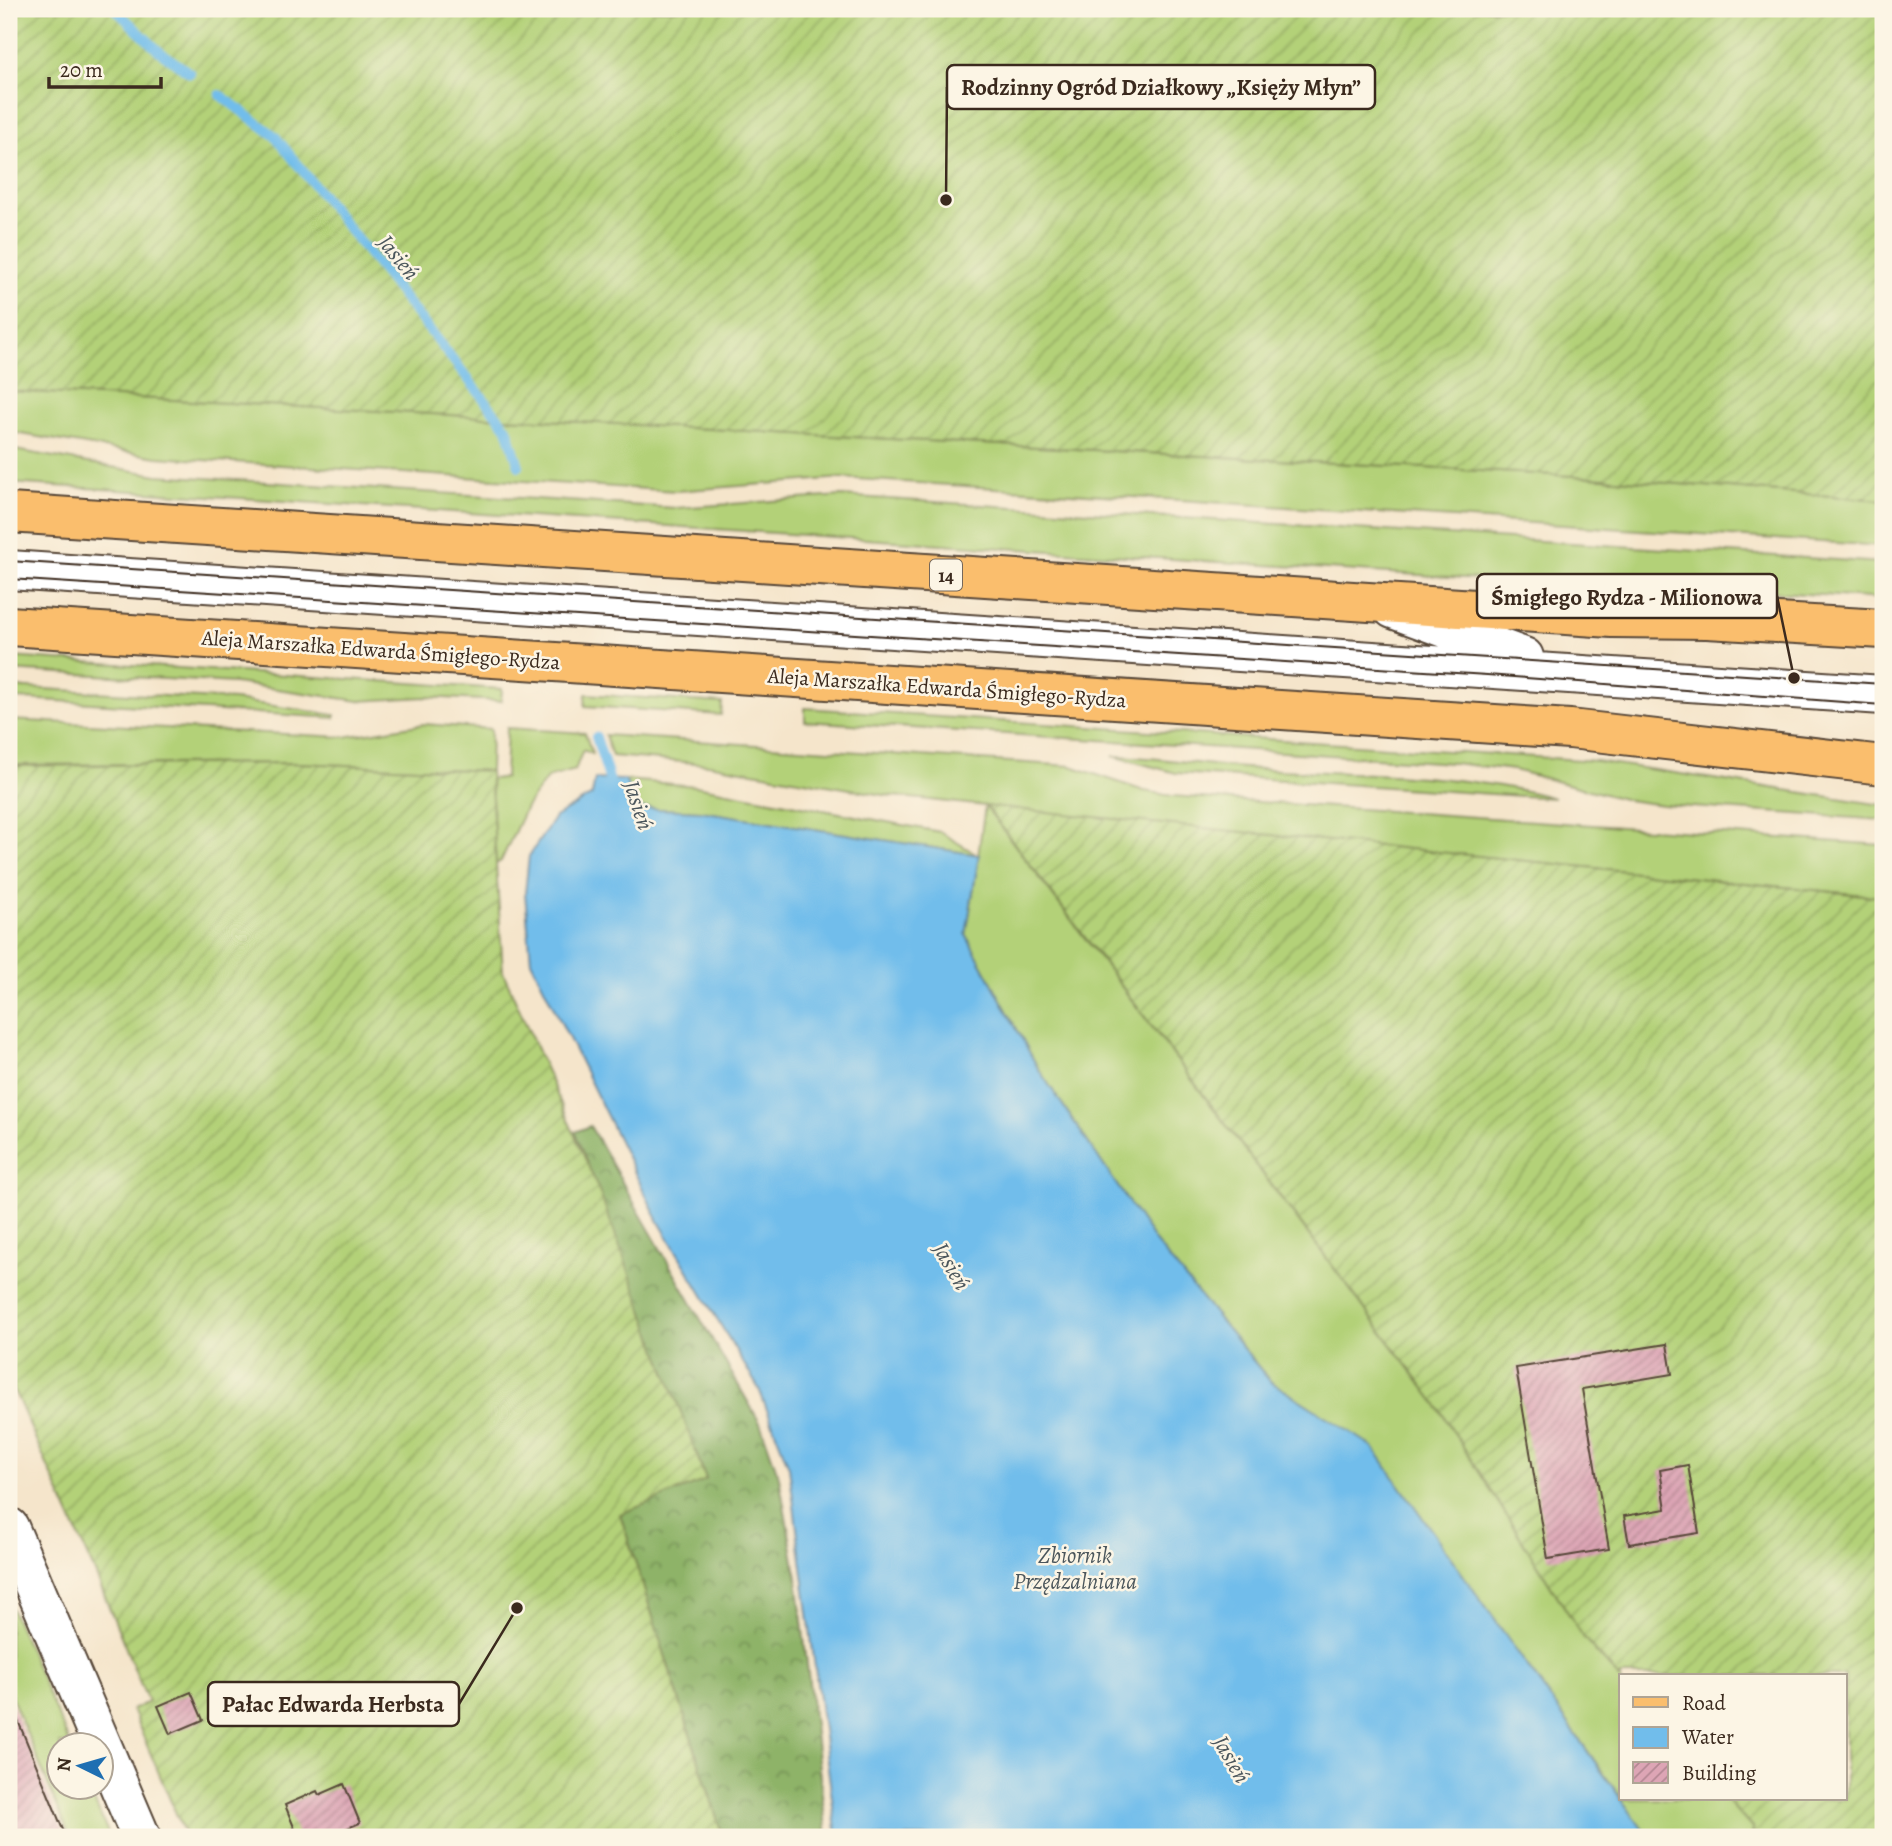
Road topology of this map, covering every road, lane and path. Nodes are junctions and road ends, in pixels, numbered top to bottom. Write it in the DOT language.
graph roads {
  1 [pos="9,513"];
  2 [pos="9,570"];
  3 [pos="1368,602"];
  4 [pos="9,626"];
  5 [pos="1883,629"];
  6 [pos="1576,673"];
  7 [pos="1883,695"];
  8 [pos="1883,765"];
  9 [pos="9,1527"];
  10 [pos="141,1837"];
  1 -- 3 [label="main road, 14"];
  2 -- 6 [label="street"];
  3 -- 5 [label="main road, 14"];
  3 -- 6 [label="street"];
  4 -- 8 [label="main road, Aleja Marszałka Edwarda Śmigłego-Rydza"];
  6 -- 7 [label="street"];
  9 -- 10 [label="street"];
}
